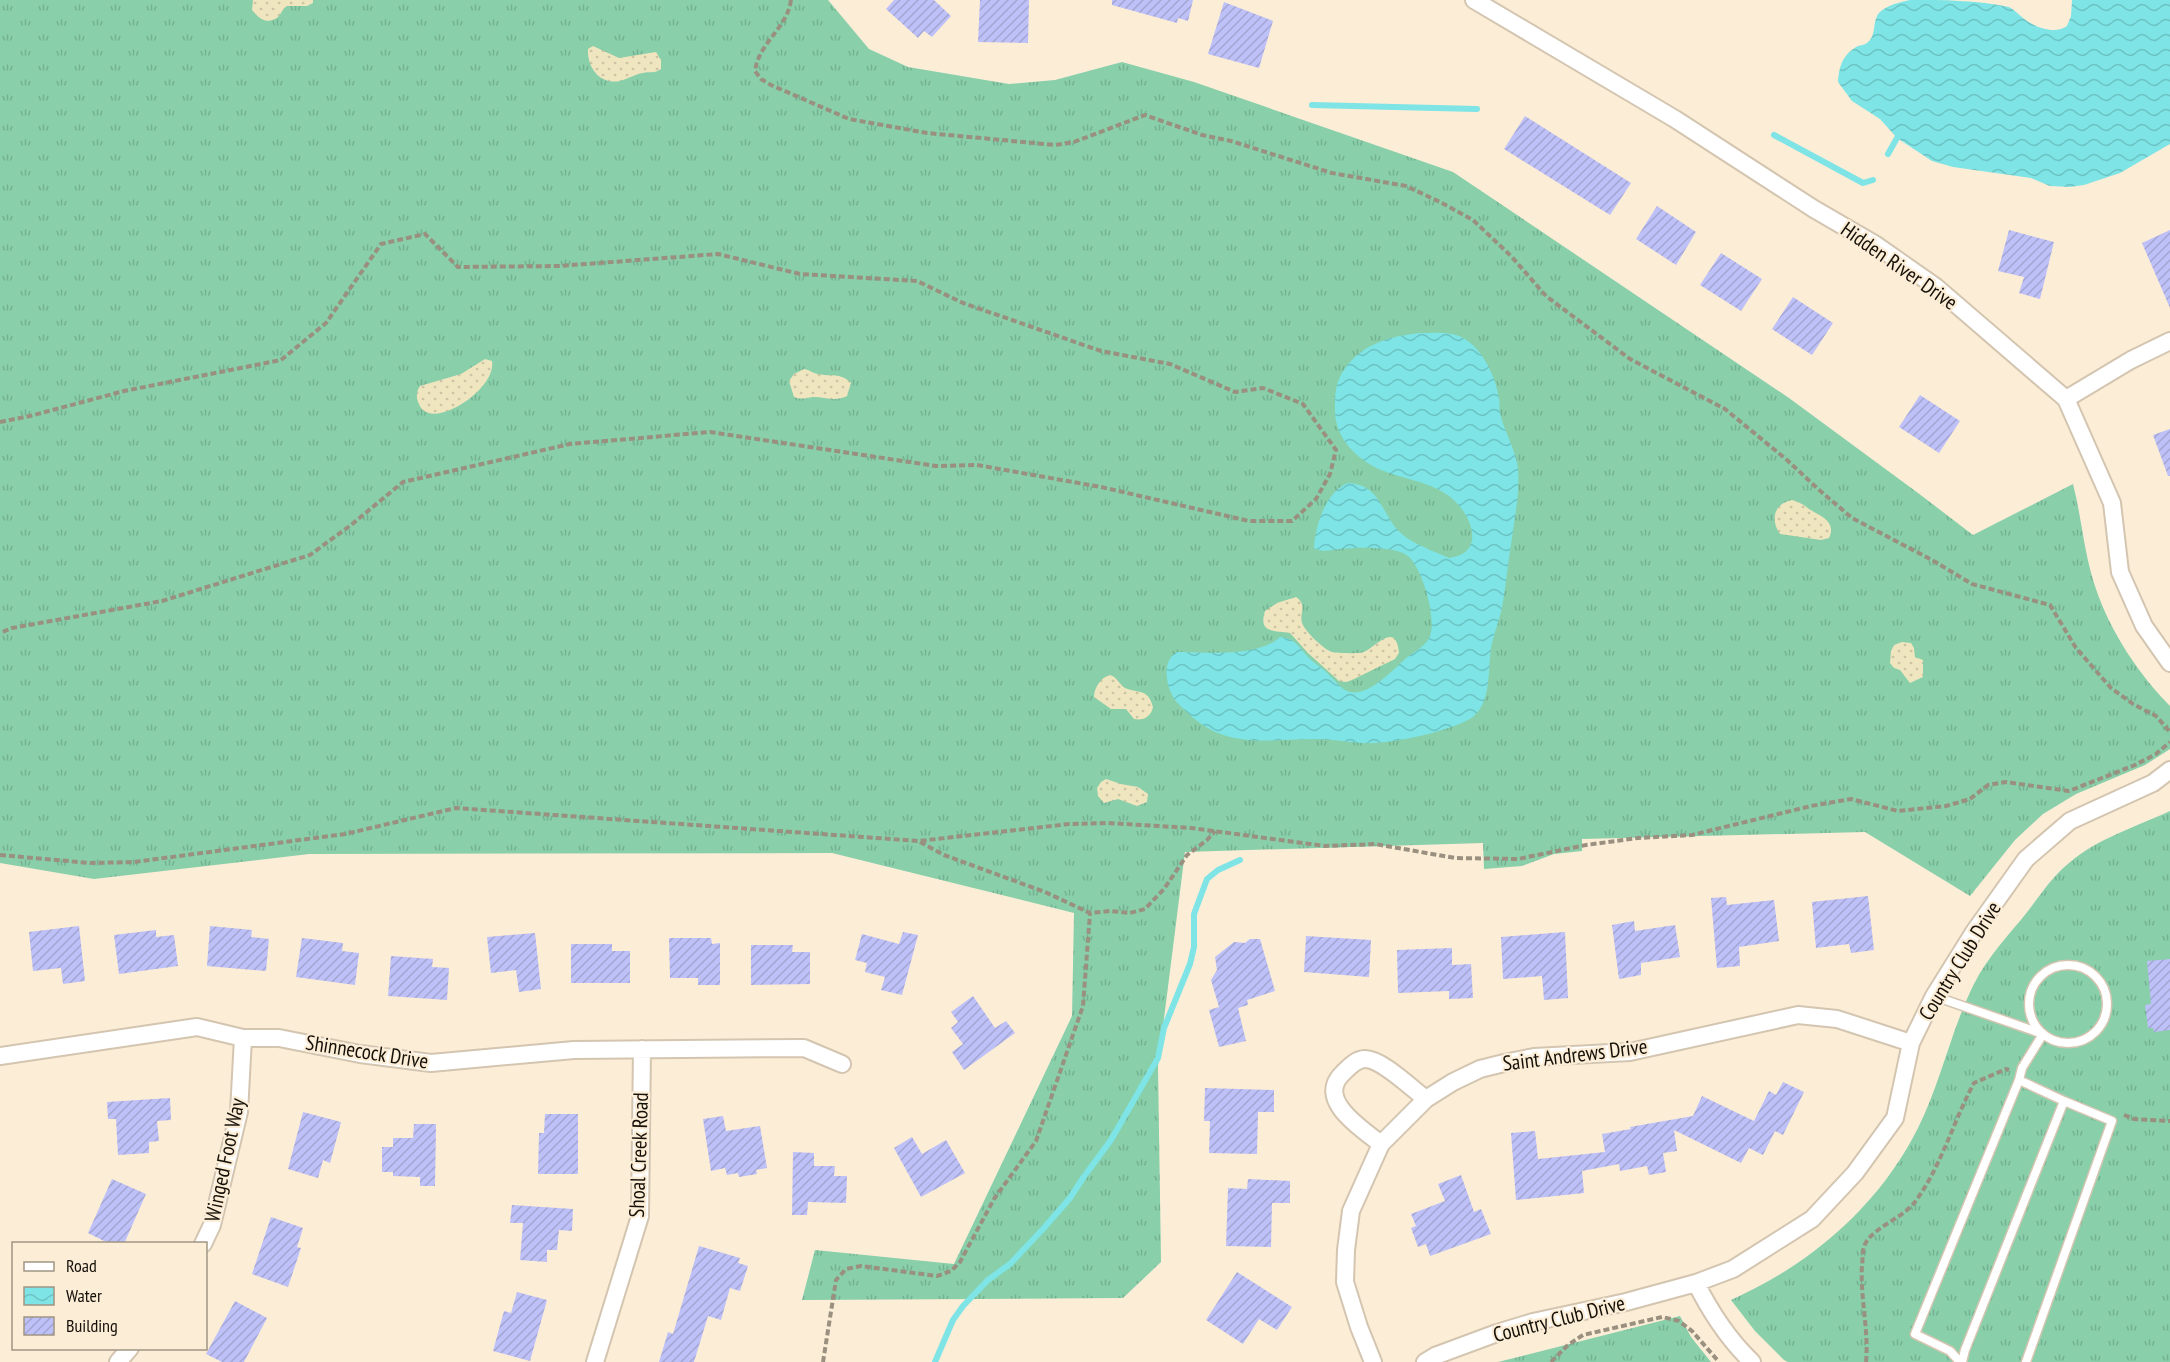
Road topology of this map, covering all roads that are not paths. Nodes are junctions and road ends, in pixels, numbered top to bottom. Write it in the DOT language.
graph roads {
  1 [pos="1474,0"];
  2 [pos="2170,341"];
  3 [pos="2066,399"];
  4 [pos="2170,663"];
  5 [pos="2170,770"];
  6 [pos="1934,996"];
  7 [pos="2043,1034"];
  8 [pos="243,1038"];
  9 [pos="1911,1043"];
  10 [pos="642,1049"];
  11 [pos="0,1056"];
  12 [pos="842,1064"];
  13 [pos="2019,1080"];
  14 [pos="1426,1100"];
  15 [pos="2064,1101"];
  16 [pos="1381,1144"];
  17 [pos="203,1242"];
  18 [pos="1696,1284"];
  19 [pos="128,1350"];
  20 [pos="118,1362"];
  21 [pos="595,1362"];
  22 [pos="1373,1362"];
  23 [pos="1425,1362"];
  24 [pos="1752,1362"];
  25 [pos="1961,1362"];
  26 [pos="2026,1362"];
  1 -- 3 [label="street, Hidden River Drive"];
  2 -- 3 [label="street"];
  3 -- 4 [label="street, Hidden River Drive"];
  5 -- 6 [label="street, Country Club Drive"];
  6 -- 7 [label="lane"];
  6 -- 9 [label="street, Country Club Drive"];
  7 -- 7 [label="lane"];
  7 -- 13 [label="lane"];
  8 -- 10 [label="street, Shinnecock Drive"];
  8 -- 11 [label="street, Shinnecock Drive"];
  8 -- 17 [label="street, Winged Foot Way"];
  9 -- 14 [label="street, Saint Andrews Drive"];
  9 -- 18 [label="street, Country Club Drive"];
  10 -- 12 [label="street, Shinnecock Drive"];
  10 -- 21 [label="street, Shoal Creek Road"];
  13 -- 15 [label="lane"];
  13 -- 25 [label="lane"];
  14 -- 16 [label="street, Saint Andrews Drive"];
  14 -- 16 [label="street"];
  15 -- 25 [label="lane"];
  15 -- 26 [label="lane"];
  16 -- 22 [label="street, Saint Andrews Drive"];
  18 -- 23 [label="street, Country Club Drive"];
  18 -- 24 [label="street"];
  19 -- 20 [label="street"];
}
